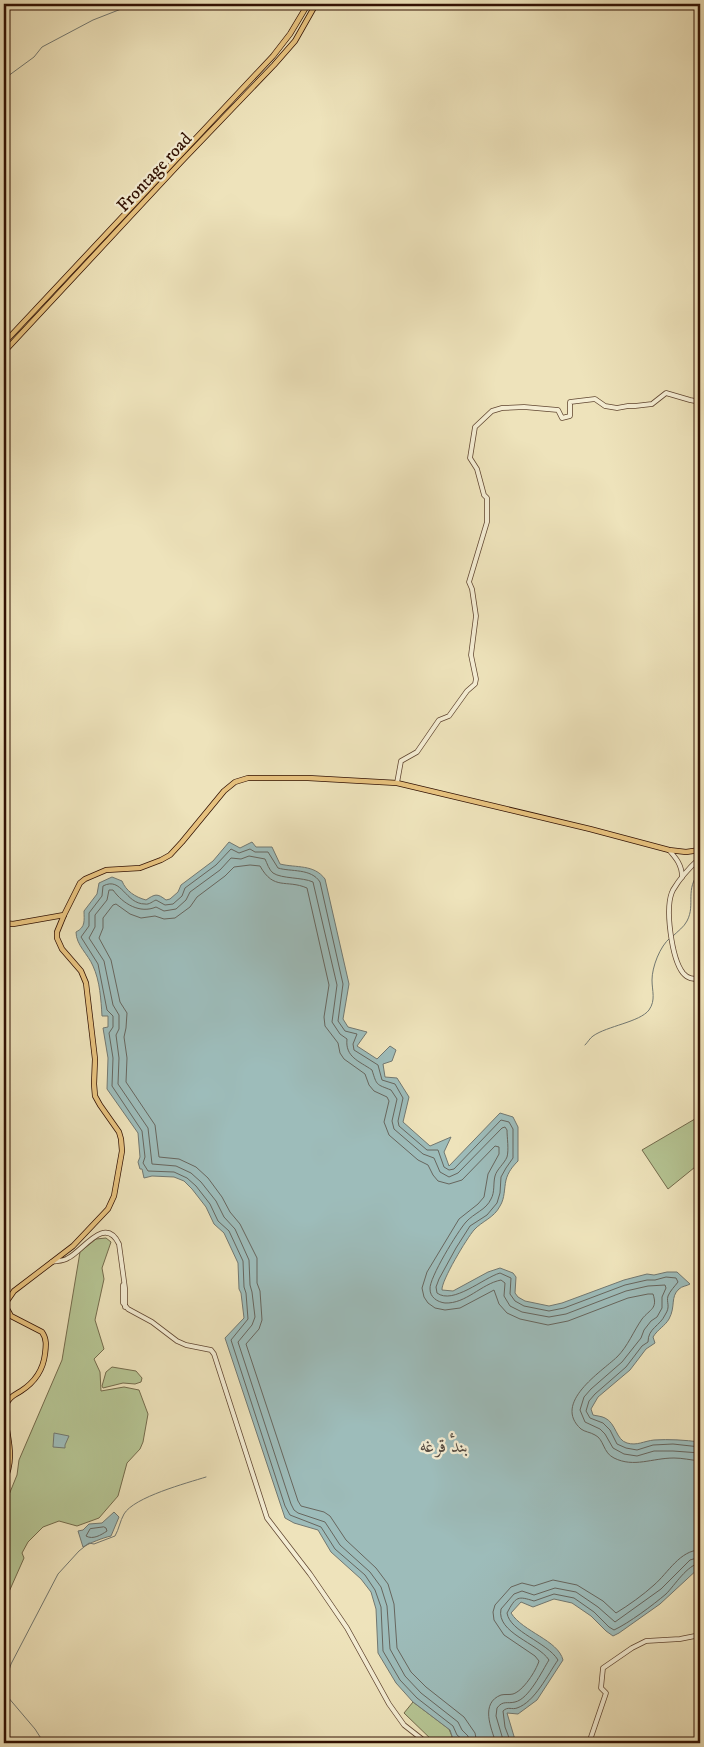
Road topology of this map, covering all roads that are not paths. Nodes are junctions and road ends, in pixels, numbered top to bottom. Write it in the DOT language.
graph roads {
  1 [pos="308,4"];
  2 [pos="316,4"];
  3 [pos="304,12"];
  4 [pos="310,16"];
  5 [pos="4,343"];
  6 [pos="4,352"];
  7 [pos="700,402"];
  8 [pos="397,783"];
  9 [pos="669,850"];
  10 [pos="700,850"];
  11 [pos="700,858"];
  12 [pos="679,884"];
  13 [pos="64,915"];
  14 [pos="4,923"];
  15 [pos="700,979"];
  16 [pos="52,1262"];
  17 [pos="4,1482"];
  18 [pos="700,1634"];
  19 [pos="427,1743"];
  20 [pos="589,1743"];
  1 -- 3 [label="main road"];
  2 -- 4 [label="main road, Frontage road"];
  3 -- 4 [label="main road"];
  3 -- 5 [label="main road"];
  4 -- 6 [label="main road, Frontage road"];
  7 -- 8 [label="street"];
  8 -- 9 [label="main road"];
  8 -- 13 [label="main road"];
  9 -- 10 [label="main road"];
  9 -- 12 [label="street"];
  11 -- 12 [label="street"];
  12 -- 15 [label="street"];
  13 -- 14 [label="main road"];
  13 -- 16 [label="main road"];
  16 -- 17 [label="main road"];
  16 -- 19 [label="street"];
  18 -- 20 [label="street"];
}
